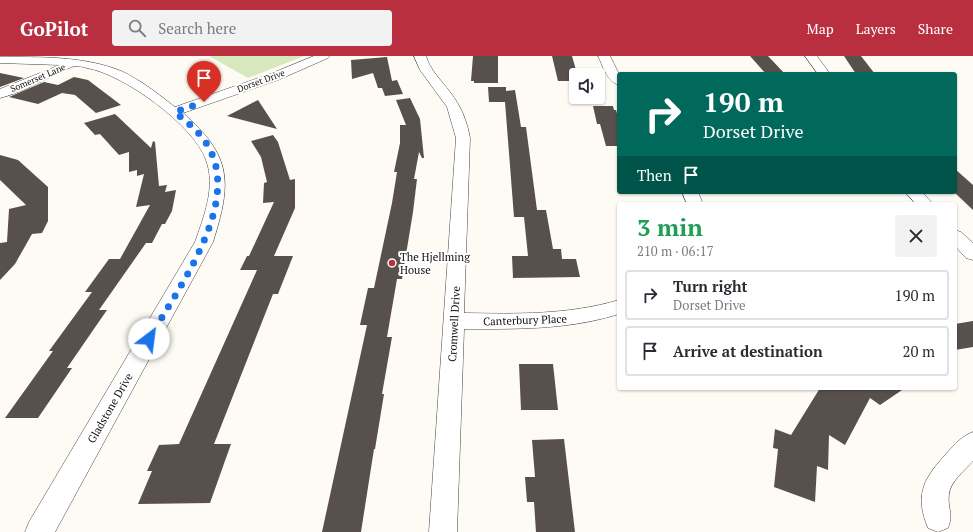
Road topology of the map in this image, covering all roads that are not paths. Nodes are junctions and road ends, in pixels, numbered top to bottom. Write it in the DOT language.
graph roads {
  1 [pos="324,56"];
  2 [pos="420,56"];
  3 [pos="604,56"];
  4 [pos="811,56"];
  5 [pos="0,60"];
  6 [pos="75,62"];
  7 [pos="823,72"];
  8 [pos="617,79"];
  9 [pos="0,94"];
  10 [pos="175,112"];
  11 [pos="915,194"];
  12 [pos="923,202"];
  13 [pos="957,238"];
  14 [pos="973,254"];
  15 [pos="617,308"];
  16 [pos="454,321"];
  17 [pos="973,443"];
  18 [pos="938,518"];
  19 [pos="39,532"];
  20 [pos="443,532"];
  1 -- 10 [label="street, Dorset Drive"];
  2 -- 16 [label="street, Cromwell Drive"];
  3 -- 8 [label="street"];
  4 -- 7 [label="street"];
  5 -- 6 [label="street, Gladstone Drive"];
  6 -- 9 [label="street, Somerset Lane"];
  6 -- 10 [label="street, Gladstone Drive"];
  10 -- 19 [label="street, Gladstone Drive"];
  11 -- 12 [label="street"];
  13 -- 14 [label="street"];
  15 -- 16 [label="street, Canterbury Place"];
  16 -- 20 [label="street, Cromwell Drive"];
  17 -- 18 [label="street"];
}
